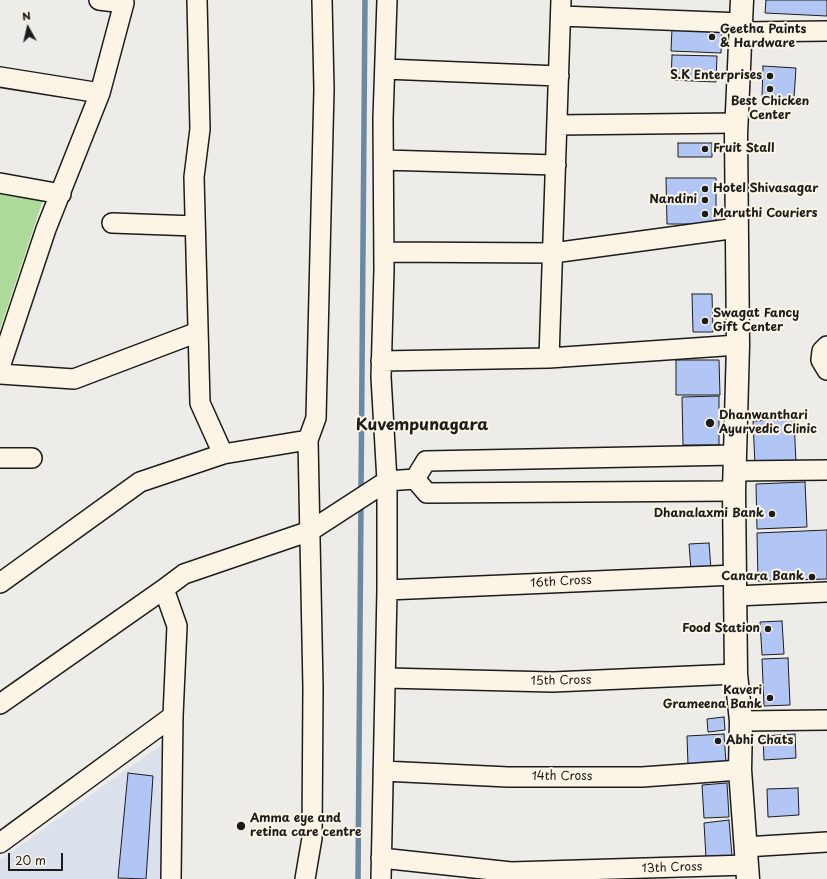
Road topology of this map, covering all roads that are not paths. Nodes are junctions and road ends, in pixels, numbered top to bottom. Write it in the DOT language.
graph roads {
  1 [pos="99,0"];
  2 [pos="197,0"];
  3 [pos="322,0"];
  4 [pos="387,0"];
  5 [pos="742,0"];
  6 [pos="561,8"];
  7 [pos="741,28"];
  8 [pos="827,31"];
  9 [pos="385,69"];
  10 [pos="559,76"];
  11 [pos="0,77"];
  12 [pos="100,93"];
  13 [pos="737,123"];
  14 [pos="557,125"];
  15 [pos="384,160"];
  16 [pos="556,165"];
  17 [pos="0,183"];
  18 [pos="60,194"];
  19 [pos="112,223"];
  20 [pos="195,226"];
  21 [pos="737,228"];
  22 [pos="384,252"];
  23 [pos="554,253"];
  24 [pos="198,332"];
  25 [pos="738,345"];
  26 [pos="827,346"];
  27 [pos="549,358"];
  28 [pos="381,361"];
  29 [pos="0,367"];
  30 [pos="827,370"];
  31 [pos="0,374"];
  32 [pos="308,440"];
  33 [pos="223,454"];
  34 [pos="0,458"];
  35 [pos="32,458"];
  36 [pos="827,470"];
  37 [pos="735,472"];
  38 [pos="415,479"];
  39 [pos="381,485"];
  40 [pos="310,531"];
  41 [pos="0,583"];
  42 [pos="735,585"];
  43 [pos="164,589"];
  44 [pos="387,590"];
  45 [pos="827,592"];
  46 [pos="736,674"];
  47 [pos="386,678"];
  48 [pos="0,704"];
  49 [pos="173,716"];
  50 [pos="827,720"];
  51 [pos="741,721"];
  52 [pos="740,770"];
  53 [pos="383,771"];
  54 [pos="827,842"];
  55 [pos="0,843"];
  56 [pos="381,858"];
  57 [pos="747,864"];
  58 [pos="171,879"];
  59 [pos="305,879"];
  60 [pos="381,879"];
  1 -- 12 [label="street"];
  2 -- 20 [label="street"];
  3 -- 32 [label="street"];
  4 -- 9 [label="street"];
  5 -- 7 [label="street"];
  6 -- 7 [label="street"];
  6 -- 10 [label="street"];
  7 -- 8 [label="street"];
  7 -- 13 [label="street"];
  9 -- 10 [label="street"];
  9 -- 15 [label="street"];
  10 -- 14 [label="street"];
  11 -- 12 [label="street"];
  12 -- 18 [label="street"];
  13 -- 14 [label="street"];
  13 -- 21 [label="street"];
  14 -- 16 [label="street"];
  15 -- 16 [label="street"];
  15 -- 22 [label="street"];
  16 -- 23 [label="street"];
  17 -- 18 [label="street"];
  18 -- 29 [label="street"];
  19 -- 20 [label="street"];
  20 -- 24 [label="street"];
  21 -- 23 [label="street"];
  21 -- 25 [label="street"];
  22 -- 23 [label="street"];
  22 -- 28 [label="street"];
  23 -- 27 [label="street"];
  24 -- 31 [label="street"];
  24 -- 33 [label="street"];
  25 -- 27 [label="street"];
  25 -- 37 [label="street"];
  26 -- 30 [label="street"];
  27 -- 28 [label="street"];
  28 -- 39 [label="street"];
  32 -- 33 [label="street"];
  32 -- 40 [label="street"];
  33 -- 41 [label="street"];
  34 -- 35 [label="street"];
  36 -- 37 [label="street"];
  37 -- 38 [label="street"];
  37 -- 38 [label="street"];
  37 -- 42 [label="street"];
  38 -- 39 [label="street"];
  39 -- 40 [label="street"];
  39 -- 44 [label="street"];
  40 -- 43 [label="street"];
  40 -- 59 [label="street"];
  42 -- 44 [label="street, 16th Cross"];
  42 -- 45 [label="street, 16th Cross"];
  42 -- 46 [label="street"];
  43 -- 48 [label="street"];
  43 -- 49 [label="street"];
  44 -- 47 [label="street"];
  46 -- 47 [label="street, 15th Cross"];
  46 -- 51 [label="street"];
  47 -- 53 [label="street"];
  49 -- 55 [label="street"];
  49 -- 58 [label="street"];
  50 -- 51 [label="street"];
  51 -- 52 [label="street"];
  52 -- 53 [label="street, 14th Cross"];
  52 -- 57 [label="street"];
  53 -- 56 [label="street"];
  54 -- 57 [label="street, 13th Cross"];
  56 -- 57 [label="street, 13th Cross"];
  56 -- 60 [label="street"];
}
